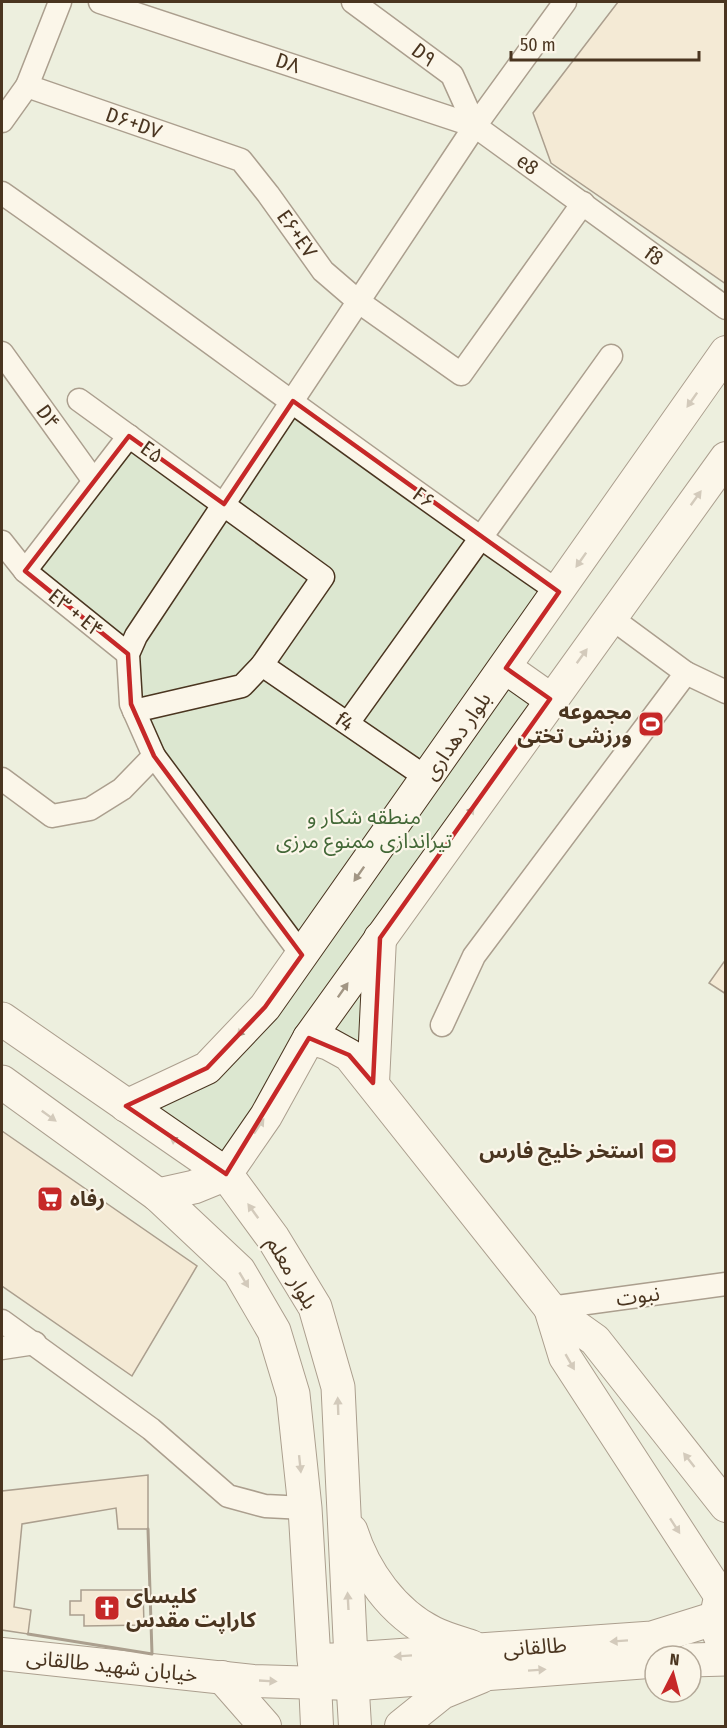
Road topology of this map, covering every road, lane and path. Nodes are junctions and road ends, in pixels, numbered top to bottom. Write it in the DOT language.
graph roads {
  1 [pos="60,2"];
  2 [pos="100,2"];
  3 [pos="352,2"];
  4 [pos="565,2"];
  5 [pos="27,86"];
  6 [pos="2,121"];
  7 [pos="475,126"];
  8 [pos="241,160"];
  9 [pos="2,193"];
  10 [pos="583,203"];
  11 [pos="358,302"];
  12 [pos="726,308"];
  13 [pos="726,352"];
  14 [pos="2,353"];
  15 [pos="611,356"];
  16 [pos="79,400"];
  17 [pos="293,401"];
  18 [pos="129,436"];
  19 [pos="726,458"];
  20 [pos="94,481"];
  21 [pos="224,504"];
  22 [pos="480,538"];
  23 [pos="2,542"];
  24 [pos="25,571"];
  25 [pos="559,592"];
  26 [pos="610,617"];
  27 [pos="128,654"];
  28 [pos="262,665"];
  29 [pos="506,668"];
  30 [pos="686,673"];
  31 [pos="726,692"];
  32 [pos="550,699"];
  33 [pos="134,711"];
  34 [pos="348,723"];
  35 [pos="154,756"];
  36 [pos="427,778"];
  37 [pos="2,779"];
  38 [pos="380,939"];
  39 [pos="302,955"];
  40 [pos="2,1019"];
  41 [pos="442,1025"];
  42 [pos="309,1038"];
  43 [pos="2,1082"];
  44 [pos="373,1083"];
  45 [pos="126,1106"];
  46 [pos="226,1174"];
  47 [pos="158,1195"];
  48 [pos="726,1284"];
  49 [pos="550,1308"];
  50 [pos="2,1321"];
  51 [pos="35,1343"];
  52 [pos="2,1348"];
  53 [pos="342,1506"];
  54 [pos="726,1506"];
  55 [pos="305,1508"];
  56 [pos="722,1613"];
  57 [pos="2,1654"];
  58 [pos="726,1659"];
  59 [pos="703,1660"];
  60 [pos="643,1661"];
  61 [pos="485,1662"];
  62 [pos="315,1672"];
  63 [pos="352,1672"];
  64 [pos="222,1677"];
  65 [pos="265,1726"];
  66 [pos="317,1726"];
  67 [pos="355,1726"];
  68 [pos="401,1726"];
  1 -- 5 [label="street"];
  2 -- 7 [label="street, D۸"];
  3 -- 7 [label="street, D۹"];
  4 -- 7 [label="street"];
  5 -- 6 [label="street"];
  5 -- 8 [label="street, D۶+D۷"];
  7 -- 10 [label="street, e8"];
  7 -- 11 [label="street"];
  8 -- 11 [label="street, E۶+E۷"];
  9 -- 17 [label="street, F۶"];
  10 -- 11 [label="street, E۶+E۷"];
  10 -- 12 [label="street, f8"];
  11 -- 17 [label="street"];
  13 -- 25 [label="main road, بلوار دهداری, one-way"];
  14 -- 20 [label="street, D۴"];
  15 -- 22 [label="street"];
  16 -- 18 [label="street, E۵"];
  17 -- 21 [label="street"];
  17 -- 22 [label="street, F۶"];
  18 -- 20 [label="street"];
  18 -- 21 [label="street, E۵"];
  26 -- 19 [label="main road, one-way"];
  20 -- 24 [label="street"];
  21 -- 27 [label="street"];
  21 -- 28 [label="street, E۵"];
  22 -- 25 [label="street, F۶"];
  22 -- 34 [label="street"];
  23 -- 24 [label="street, E۳ + E۴"];
  24 -- 27 [label="street, E۳ + E۴"];
  25 -- 29 [label="main road, بلوار دهداری"];
  26 -- 30 [label="street"];
  32 -- 26 [label="main road, one-way"];
  27 -- 33 [label="street"];
  28 -- 33 [label="street"];
  28 -- 34 [label="street, f4"];
  29 -- 32 [label="main road"];
  29 -- 36 [label="main road, بلوار دهداری"];
  30 -- 31 [label="street"];
  30 -- 41 [label="street"];
  38 -- 32 [label="main road, one-way"];
  33 -- 35 [label="street"];
  34 -- 36 [label="street, f4"];
  35 -- 37 [label="street"];
  35 -- 39 [label="street"];
  36 -- 39 [label="main road, بلوار دهداری, one-way"];
  42 -- 38 [label="main road, one-way"];
  38 -- 44 [label="main road"];
  39 -- 45 [label="main road, بلوار دهداری, one-way"];
  40 -- 45 [label="main road, بلوار معلم"];
  42 -- 44 [label="main road"];
  46 -- 42 [label="main road, one-way"];
  43 -- 47 [label="main road, one-way"];
  44 -- 49 [label="main road"];
  46 -- 45 [label="main road, بلوار معلم, one-way"];
  46 -- 47 [label="main road"];
  53 -- 46 [label="main road, بلوار معلم, one-way"];
  47 -- 55 [label="main road, one-way"];
  48 -- 49 [label="street, نبوت"];
  54 -- 49 [label="main road, one-way"];
  49 -- 56 [label="main road, one-way"];
  50 -- 51 [label="street"];
  51 -- 52 [label="street"];
  51 -- 55 [label="street"];
  53 -- 61 [label="main road"];
  63 -- 53 [label="main road, بلوار معلم, one-way"];
  55 -- 62 [label="main road"];
  56 -- 61 [label="main road, طالقانی, one-way"];
  57 -- 64 [label="main road, خیابان شهيد طالقانی"];
  58 -- 59 [label="main road"];
  61 -- 60 [label="main road, طالقانی, one-way"];
  61 -- 63 [label="main road, طالقانی"];
  61 -- 68 [label="main road"];
  62 -- 63 [label="main road, خیابان شهيد طالقانی"];
  64 -- 62 [label="main road, خیابان شهيد طالقانی, one-way"];
  62 -- 66 [label="main road"];
  63 -- 67 [label="main road, بلوار معلم"];
  64 -- 65 [label="main road"];
}
